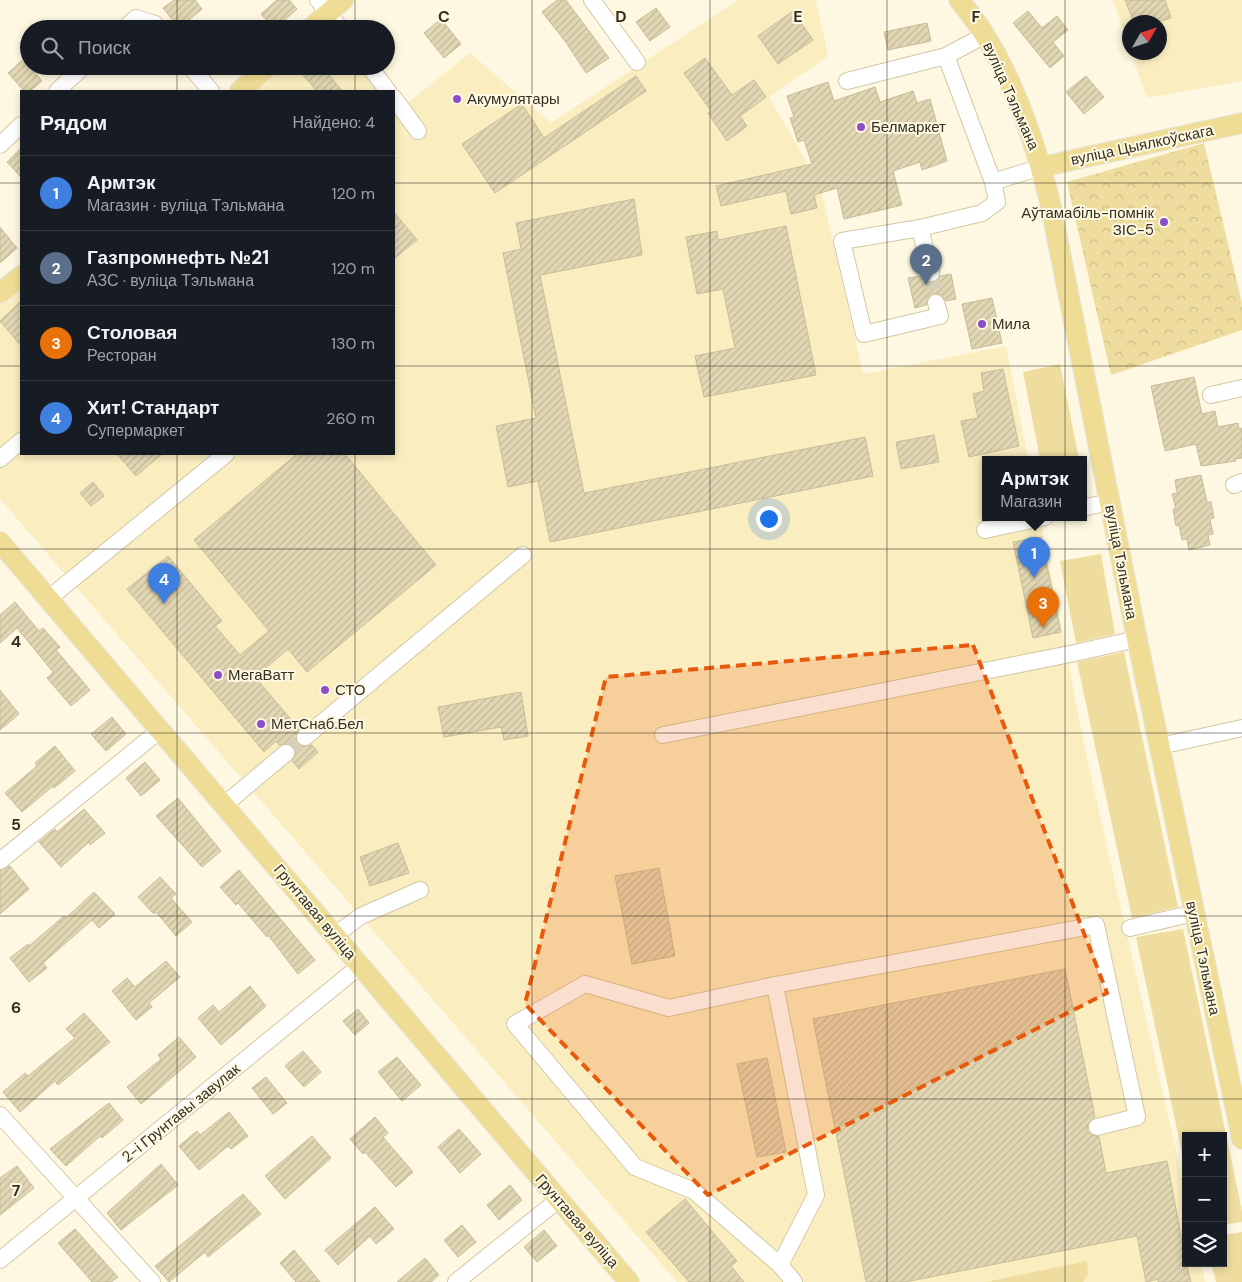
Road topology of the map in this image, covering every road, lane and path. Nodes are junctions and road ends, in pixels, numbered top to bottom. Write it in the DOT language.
graph roads {
  1 [pos="592,0"];
  2 [pos="959,0"];
  3 [pos="330,4"];
  4 [pos="317,20"];
  5 [pos="336,20"];
  6 [pos="985,35"];
  7 [pos="946,56"];
  8 [pos="637,62"];
  9 [pos="74,75"];
  10 [pos="198,75"];
  11 [pos="258,75"];
  12 [pos="376,75"];
  13 [pos="847,81"];
  14 [pos="58,90"];
  15 [pos="210,90"];
  16 [pos="241,90"];
  17 [pos="387,90"];
  18 [pos="395,99"];
  19 [pos="1242,123"];
  20 [pos="20,126"];
  21 [pos="418,131"];
  22 [pos="0,145"];
  23 [pos="1041,167"];
  24 [pos="993,182"];
  25 [pos="920,228"];
  26 [pos="931,273"];
  27 [pos="20,277"];
  28 [pos="0,293"];
  29 [pos="936,303"];
  30 [pos="1242,388"];
  31 [pos="1211,395"];
  32 [pos="20,442"];
  33 [pos="225,455"];
  34 [pos="0,459"];
  35 [pos="1109,502"];
  36 [pos="1087,507"];
  37 [pos="1027,521"];
  38 [pos="985,530"];
  39 [pos="0,542"];
  40 [pos="523,555"];
  41 [pos="48,599"];
  42 [pos="1136,639"];
  43 [pos="1242,728"];
  44 [pos="160,730"];
  45 [pos="663,735"];
  46 [pos="305,737"];
  47 [pos="1160,746"];
  48 [pos="286,753"];
  49 [pos="224,805"];
  50 [pos="0,861"];
  51 [pos="420,890"];
  52 [pos="1194,913"];
  53 [pos="1130,928"];
  54 [pos="335,935"];
  55 [pos="361,965"];
  56 [pos="775,985"];
  57 [pos="0,1115"];
  58 [pos="1097,1127"];
  59 [pos="1242,1139"];
  60 [pos="76,1200"];
  61 [pos="558,1200"];
  62 [pos="0,1260"];
  63 [pos="780,1265"];
  64 [pos="152,1282"];
  65 [pos="456,1282"];
  66 [pos="630,1282"];
  67 [pos="794,1282"];
  1 -- 8 [label="street"];
  2 -- 6 [label="main road, вуліца Тэльмана"];
  3 -- 4 [label="main road"];
  3 -- 5 [label="street"];
  6 -- 7 [label="street"];
  6 -- 23 [label="main road, вуліца Тэльмана"];
  7 -- 13 [label="street"];
  7 -- 24 [label="street"];
  9 -- 14 [label="street"];
  10 -- 15 [label="street"];
  11 -- 16 [label="main road"];
  12 -- 17 [label="street"];
  18 -- 21 [label="street"];
  19 -- 23 [label="main road, вуліца Цыялкоўскага"];
  20 -- 22 [label="street"];
  23 -- 24 [label="street"];
  23 -- 35 [label="main road, вуліца Тэльмана"];
  24 -- 25 [label="street"];
  25 -- 26 [label="street"];
  25 -- 29 [label="street"];
  27 -- 28 [label="main road"];
  30 -- 31 [label="street"];
  32 -- 34 [label="street"];
  33 -- 41 [label="street"];
  35 -- 36 [label="street"];
  35 -- 42 [label="main road, вуліца Тэльмана"];
  37 -- 38 [label="street"];
  39 -- 41 [label="main road, Грунтавая вуліца"];
  40 -- 46 [label="street"];
  41 -- 44 [label="main road, Грунтавая вуліца"];
  42 -- 45 [label="street"];
  42 -- 47 [label="main road, вуліца Тэльмана"];
  43 -- 47 [label="street"];
  44 -- 49 [label="main road, Грунтавая вуліца"];
  44 -- 50 [label="street"];
  47 -- 52 [label="main road, вуліца Тэльмана"];
  48 -- 49 [label="street"];
  49 -- 54 [label="main road, Грунтавая вуліца"];
  51 -- 54 [label="street"];
  52 -- 53 [label="street"];
  52 -- 59 [label="main road, вуліца Тэльмана"];
  54 -- 55 [label="main road, Грунтавая вуліца"];
  55 -- 60 [label="street, 2-і Грунтавы завулак"];
  55 -- 61 [label="main road, Грунтавая вуліца"];
  56 -- 58 [label="street"];
  56 -- 63 [label="street"];
  56 -- 63 [label="street"];
  57 -- 60 [label="street"];
  60 -- 62 [label="street, 2-і Грунтавы завулак"];
  60 -- 64 [label="street"];
  61 -- 65 [label="street"];
  61 -- 66 [label="main road, Грунтавая вуліца"];
  63 -- 67 [label="street"];
}
